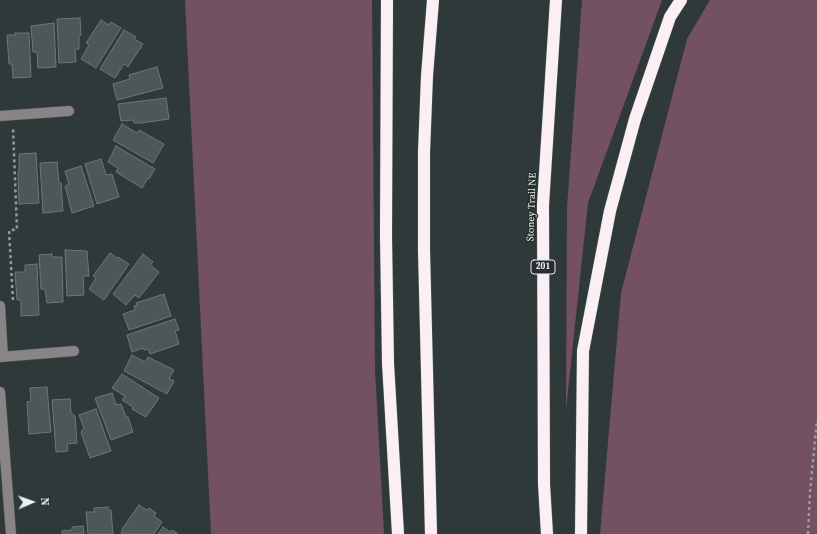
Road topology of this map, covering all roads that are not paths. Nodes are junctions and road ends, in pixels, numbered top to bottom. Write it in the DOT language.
graph roads {
  1 [pos="387,0"];
  2 [pos="429,0"];
  3 [pos="433,0"];
  4 [pos="556,0"];
  5 [pos="681,0"];
  6 [pos="427,76"];
  7 [pos="69,111"];
  8 [pos="0,116"];
  9 [pos="0,306"];
  10 [pos="74,351"];
  11 [pos="2,357"];
  12 [pos="0,392"];
  13 [pos="11,534"];
  14 [pos="398,534"];
  15 [pos="431,534"];
  16 [pos="547,534"];
  17 [pos="581,534"];
  1 -- 14 [label="highway"];
  2 -- 6 [label="highway"];
  3 -- 6 [label="highway"];
  4 -- 16 [label="highway, Stoney Trail NE / 201"];
  5 -- 17 [label="highway"];
  6 -- 15 [label="highway"];
  7 -- 8 [label="street"];
  9 -- 11 [label="street"];
  10 -- 11 [label="street"];
  12 -- 13 [label="street"];
}
